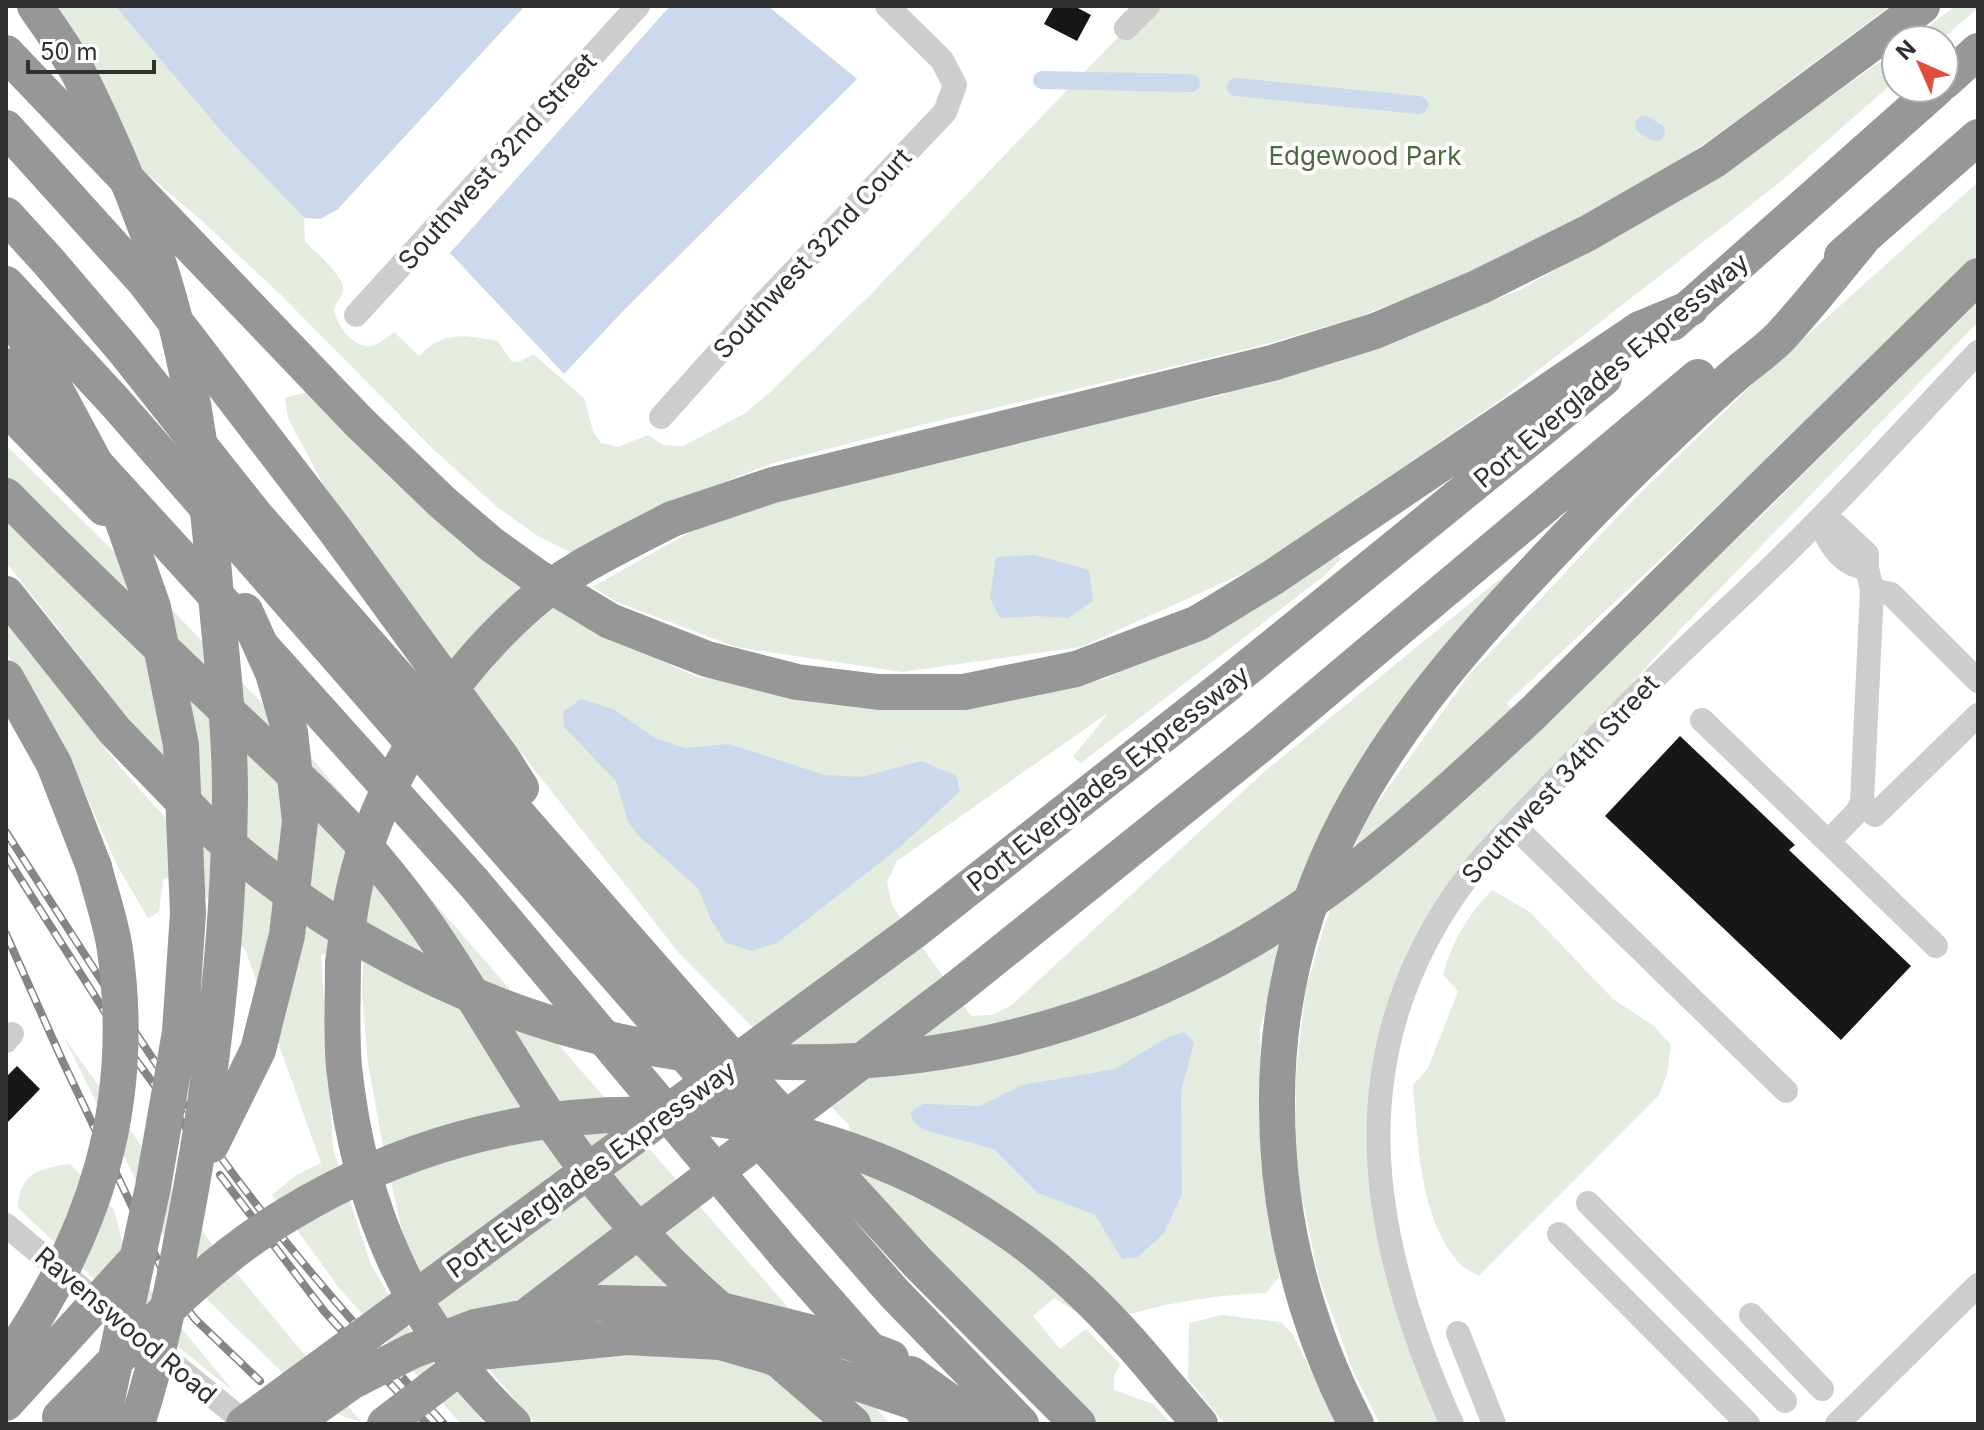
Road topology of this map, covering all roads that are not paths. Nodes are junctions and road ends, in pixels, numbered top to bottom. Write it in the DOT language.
graph roads {
  1 [pos="35,6"];
  2 [pos="638,6"];
  3 [pos="887,6"];
  4 [pos="1148,6"];
  5 [pos="1922,6"];
  6 [pos="1126,28"];
  7 [pos="1978,51"];
  8 [pos="6,53"];
  9 [pos="1960,67"];
  10 [pos="1919,104"];
  11 [pos="6,128"];
  12 [pos="1978,137"];
  13 [pos="6,215"];
  14 [pos="1861,241"];
  15 [pos="1978,276"];
  16 [pos="6,284"];
  17 [pos="1691,308"];
  18 [pos="6,312"];
  19 [pos="356,315"];
  20 [pos="6,341"];
  21 [pos="1978,352"];
  22 [pos="6,366"];
  23 [pos="6,407"];
  24 [pos="661,417"];
  25 [pos="6,496"];
  26 [pos="1819,520"];
  27 [pos="1870,579"];
  28 [pos="6,594"];
  29 [pos="6,678"];
  30 [pos="1978,681"];
  31 [pos="1978,715"];
  32 [pos="1702,720"];
  33 [pos="1862,802"];
  34 [pos="1513,825"];
  35 [pos="1828,842"];
  36 [pos="588,893"];
  37 [pos="1936,946"];
  38 [pos="1786,1091"];
  39 [pos="1588,1203"];
  40 [pos="6,1225"];
  41 [pos="1559,1234"];
  42 [pos="1978,1285"];
  43 [pos="1751,1315"];
  44 [pos="1458,1333"];
  45 [pos="6,1363"];
  46 [pos="1785,1401"];
  47 [pos="6,1403"];
  48 [pos="1448,1415"];
  49 [pos="57,1420"];
  50 [pos="930,1420"];
  51 [pos="1841,1422"];
  52 [pos="98,1424"];
  53 [pos="137,1424"];
  54 [pos="245,1424"];
  55 [pos="292,1424"];
  56 [pos="332,1424"];
  57 [pos="385,1424"];
  58 [pos="513,1424"];
  59 [pos="853,1424"];
  60 [pos="981,1424"];
  61 [pos="1021,1424"];
  62 [pos="1078,1424"];
  63 [pos="1200,1424"];
  64 [pos="1356,1424"];
  65 [pos="1494,1424"];
  66 [pos="1748,1424"];
  67 [pos="1760,1424"];
  1 -- 53 [label="highway, bridge"];
  2 -- 19 [label="street, Southwest 32nd Street"];
  3 -- 24 [label="street, Southwest 32nd Court"];
  4 -- 6 [label="street"];
  5 -- 58 [label="highway, bridge"];
  7 -- 9 [label="highway"];
  8 -- 17 [label="highway"];
  10 -- 17 [label="highway, Port Everglades Expressway"];
  11 -- 36 [label="highway"];
  12 -- 14 [label="highway"];
  13 -- 36 [label="highway"];
  14 -- 57 [label="highway, bridge"];
  14 -- 64 [label="highway"];
  15 -- 28 [label="highway, bridge"];
  16 -- 61 [label="highway"];
  17 -- 54 [label="highway, Port Everglades Expressway, bridge"];
  18 -- 52 [label="highway, bridge"];
  20 -- 47 [label="highway, bridge"];
  21 -- 26 [label="street, Southwest 34th Street"];
  22 -- 50 [label="highway"];
  23 -- 50 [label="highway"];
  25 -- 59 [label="highway"];
  26 -- 27 [label="street"];
  26 -- 34 [label="street, Southwest 34th Street"];
  27 -- 30 [label="street"];
  27 -- 33 [label="street"];
  29 -- 45 [label="highway, bridge"];
  31 -- 33 [label="street"];
  32 -- 35 [label="street"];
  33 -- 35 [label="street"];
  34 -- 38 [label="street"];
  34 -- 48 [label="street, Southwest 34th Street"];
  35 -- 37 [label="street"];
  36 -- 62 [label="highway"];
  39 -- 46 [label="street"];
  40 -- 54 [label="street, Ravenswood Road"];
  41 -- 66 [label="street"];
  42 -- 51 [label="street"];
  43 -- 46 [label="street"];
  44 -- 65 [label="street"];
  46 -- 67 [label="street"];
  49 -- 63 [label="highway, bridge"];
  50 -- 56 [label="highway, bridge"];
  55 -- 60 [label="highway, bridge"];
}
